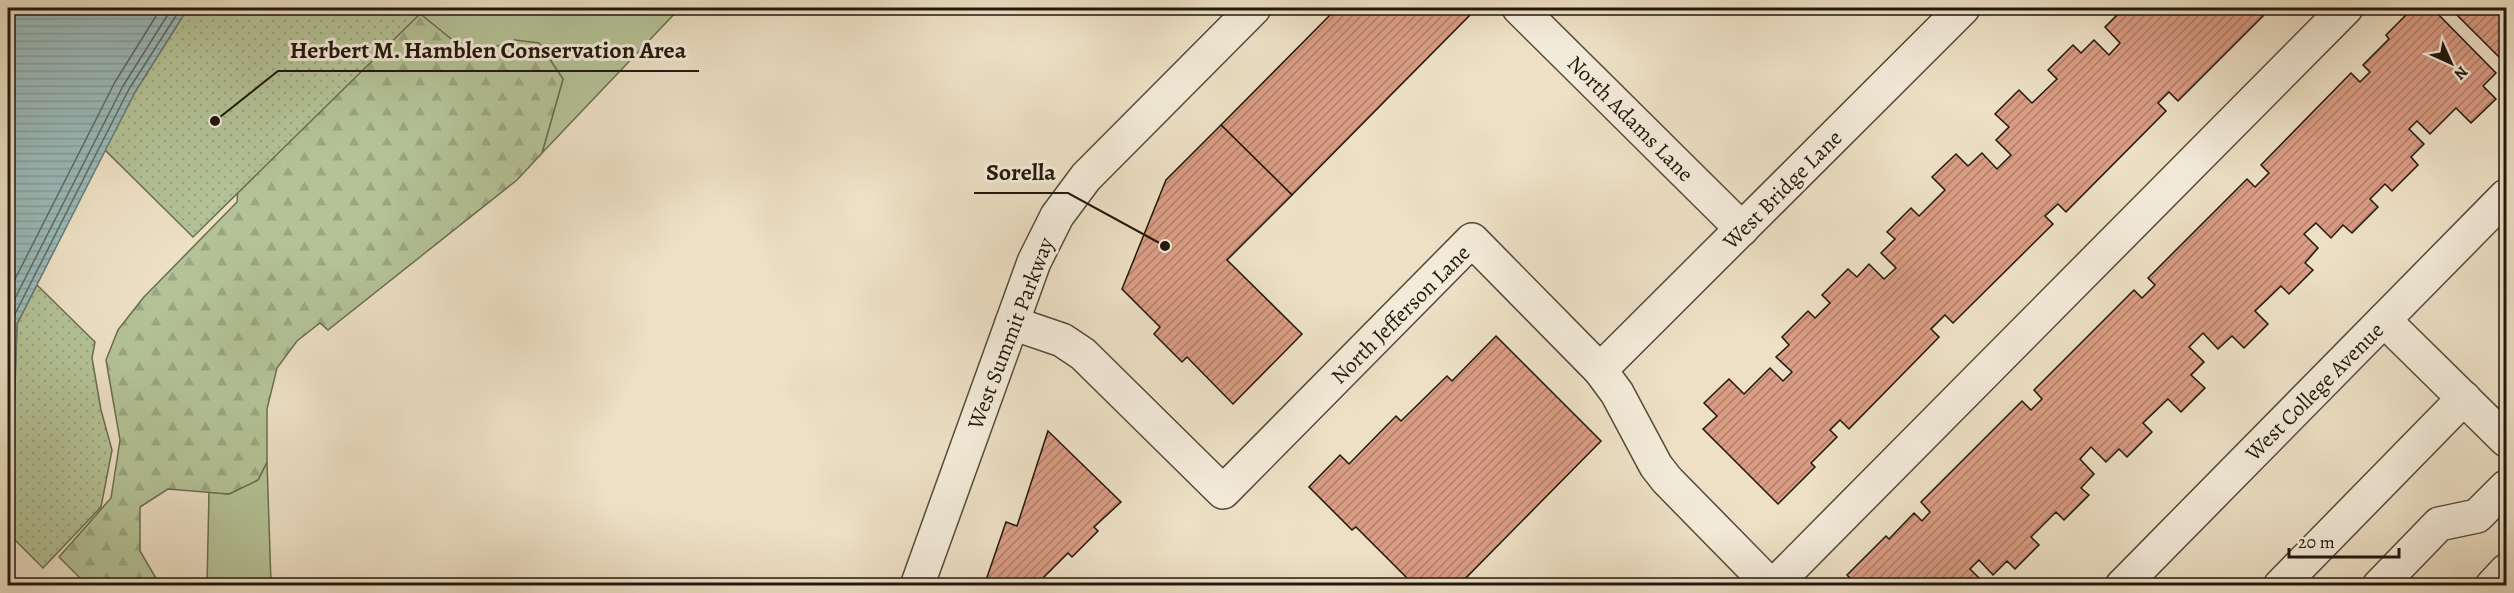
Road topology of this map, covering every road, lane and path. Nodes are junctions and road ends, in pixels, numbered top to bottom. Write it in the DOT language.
graph roads {
  1 [pos="1254,8"];
  2 [pos="1519,8"];
  3 [pos="1963,8"];
  4 [pos="2346,8"];
  5 [pos="2506,196"];
  6 [pos="1742,229"];
  7 [pos="2385,320"];
  8 [pos="1012,323"];
  9 [pos="1600,370"];
  10 [pos="2464,398"];
  11 [pos="2506,440"];
  12 [pos="2506,487"];
  13 [pos="2506,571"];
  14 [pos="918,585"];
  15 [pos="1772,585"];
  16 [pos="2122,585"];
  17 [pos="2280,585"];
  18 [pos="2379,585"];
  19 [pos="2492,585"];
  1 -- 8 [label="street, West Summit Parkway"];
  2 -- 6 [label="street, North Adams Lane"];
  3 -- 6 [label="street, West Bridge Lane"];
  4 -- 15 [label="street"];
  5 -- 7 [label="street, West College Avenue"];
  6 -- 9 [label="street, West Bridge Lane"];
  7 -- 10 [label="street"];
  7 -- 16 [label="street, West College Avenue"];
  8 -- 9 [label="street, North Jefferson Lane"];
  8 -- 14 [label="street, West Summit Parkway"];
  9 -- 15 [label="street, North Jefferson Lane"];
  10 -- 11 [label="street"];
  10 -- 17 [label="street"];
  12 -- 18 [label="street"];
  13 -- 19 [label="street"];
}
